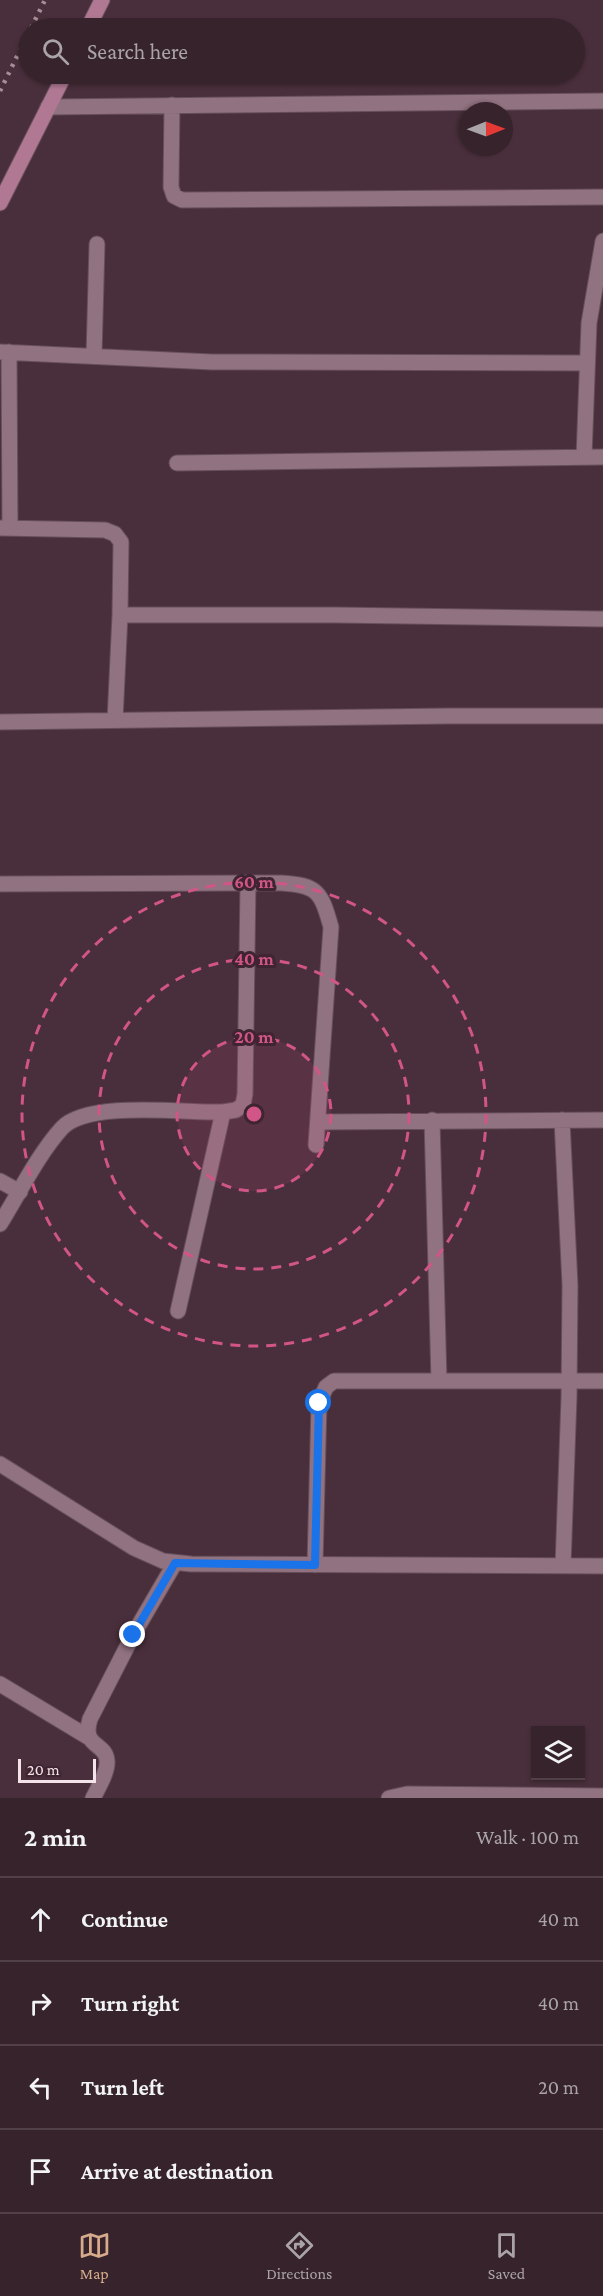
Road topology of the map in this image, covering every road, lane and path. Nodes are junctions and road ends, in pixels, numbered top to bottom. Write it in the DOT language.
graph roads {
  1 [pos="102,0"];
  2 [pos="93,18"];
  3 [pos="60,84"];
  4 [pos="603,101"];
  5 [pos="172,105"];
  6 [pos="48,107"];
  7 [pos="603,197"];
  8 [pos="0,203"];
  9 [pos="603,241"];
  10 [pos="97,244"];
  11 [pos="599,294"];
  12 [pos="4,352"];
  13 [pos="94,356"];
  14 [pos="586,363"];
  15 [pos="584,457"];
  16 [pos="603,457"];
  17 [pos="177,463"];
  18 [pos="5,528"];
  19 [pos="120,615"];
  20 [pos="603,619"];
  21 [pos="603,716"];
  22 [pos="115,720"];
  23 [pos="0,722"];
  24 [pos="248,883"];
  25 [pos="0,884"];
  26 [pos="223,1112"];
  27 [pos="432,1120"];
  28 [pos="562,1120"];
  29 [pos="603,1120"];
  30 [pos="318,1122"];
  31 [pos="316,1145"];
  32 [pos="0,1181"];
  33 [pos="20,1192"];
  34 [pos="0,1224"];
  35 [pos="178,1311"];
  36 [pos="439,1381"];
  37 [pos="603,1381"];
  38 [pos="569,1382"];
  39 [pos="0,1464"];
  40 [pos="175,1563"];
  41 [pos="315,1565"];
  42 [pos="563,1566"];
  43 [pos="603,1566"];
  44 [pos="0,1684"];
  45 [pos="88,1737"];
  46 [pos="603,1796"];
  47 [pos="93,1798"];
  48 [pos="389,1798"];
  1 -- 2 [label="street"];
  3 -- 6 [label="street"];
  4 -- 5 [label="street"];
  5 -- 6 [label="street"];
  5 -- 7 [label="street"];
  6 -- 8 [label="street"];
  9 -- 11 [label="street"];
  10 -- 13 [label="street"];
  11 -- 14 [label="street"];
  12 -- 13 [label="street"];
  12 -- 18 [label="street"];
  13 -- 14 [label="street"];
  14 -- 15 [label="street"];
  15 -- 16 [label="street"];
  15 -- 17 [label="street"];
  18 -- 19 [label="street"];
  19 -- 20 [label="street"];
  19 -- 22 [label="street"];
  21 -- 22 [label="street"];
  22 -- 23 [label="street"];
  24 -- 25 [label="street"];
  24 -- 26 [label="street"];
  24 -- 30 [label="street"];
  26 -- 33 [label="street"];
  26 -- 35 [label="street"];
  27 -- 28 [label="street"];
  27 -- 30 [label="street"];
  27 -- 36 [label="street"];
  28 -- 29 [label="street"];
  28 -- 38 [label="street"];
  30 -- 31 [label="street"];
  32 -- 33 [label="street"];
  33 -- 34 [label="street"];
  36 -- 38 [label="street"];
  36 -- 41 [label="street"];
  37 -- 38 [label="street"];
  38 -- 42 [label="street"];
  39 -- 40 [label="street"];
  40 -- 41 [label="street"];
  40 -- 45 [label="street"];
  41 -- 42 [label="street"];
  42 -- 43 [label="street"];
  44 -- 45 [label="street"];
  45 -- 47 [label="street"];
  46 -- 48 [label="street"];
}
